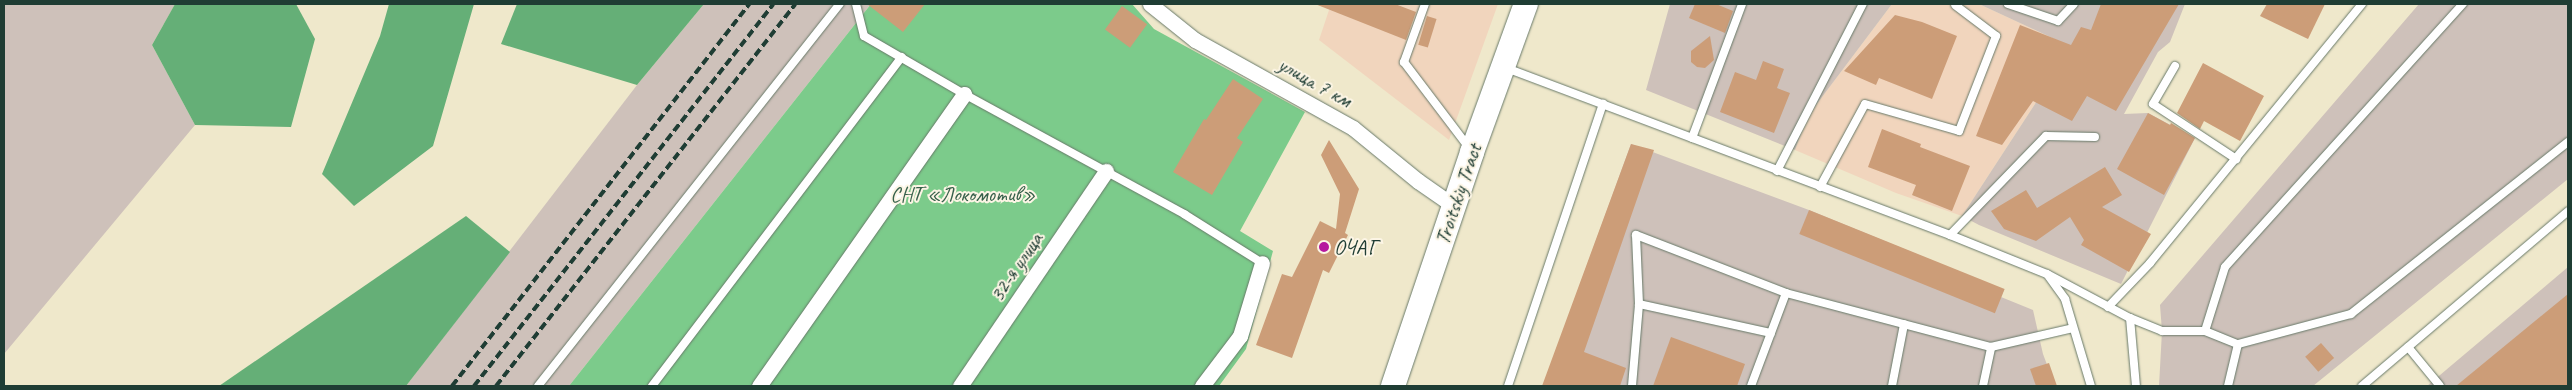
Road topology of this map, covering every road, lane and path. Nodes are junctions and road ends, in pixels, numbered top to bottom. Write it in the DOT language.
graph roads {
  1 [pos="840,4"];
  2 [pos="856,4"];
  3 [pos="1150,4"];
  4 [pos="1424,4"];
  5 [pos="1526,4"];
  6 [pos="1742,4"];
  7 [pos="1863,4"];
  8 [pos="2008,4"];
  9 [pos="2074,4"];
  10 [pos="2362,4"];
  11 [pos="2463,4"];
  12 [pos="1954,5"];
  13 [pos="902,57"];
  14 [pos="2175,66"];
  15 [pos="1504,67"];
  16 [pos="964,94"];
  17 [pos="1603,104"];
  18 [pos="2096,137"];
  19 [pos="1692,138"];
  20 [pos="2568,142"];
  21 [pos="1472,152"];
  22 [pos="2236,159"];
  23 [pos="1106,171"];
  24 [pos="1778,171"];
  25 [pos="1820,187"];
  26 [pos="1454,206"];
  27 [pos="2568,211"];
  28 [pos="1950,235"];
  29 [pos="1262,263"];
  30 [pos="2047,274"];
  31 [pos="1786,293"];
  32 [pos="1639,304"];
  33 [pos="2108,307"];
  34 [pos="2130,318"];
  35 [pos="1904,324"];
  36 [pos="2073,328"];
  37 [pos="2205,331"];
  38 [pos="1771,333"];
  39 [pos="2238,344"];
  40 [pos="1991,347"];
  41 [pos="2408,348"];
  42 [pos="538,386"];
  43 [pos="652,386"];
  44 [pos="760,386"];
  45 [pos="960,386"];
  46 [pos="1202,386"];
  47 [pos="1393,386"];
  48 [pos="1508,386"];
  49 [pos="1632,386"];
  50 [pos="1751,386"];
  51 [pos="1892,386"];
  52 [pos="1983,386"];
  53 [pos="2091,386"];
  54 [pos="2136,386"];
  55 [pos="2228,386"];
  56 [pos="2362,386"];
  57 [pos="2440,386"];
  1 -- 42 [label="lane"];
  2 -- 13 [label="lane"];
  3 -- 26 [label="street, улица 7 км"];
  4 -- 21 [label="lane"];
  5 -- 15 [label="main road, Troitskiy Tract"];
  6 -- 19 [label="lane"];
  7 -- 24 [label="lane"];
  8 -- 9 [label="lane"];
  10 -- 22 [label="lane"];
  11 -- 37 [label="lane"];
  12 -- 25 [label="lane"];
  13 -- 16 [label="lane"];
  13 -- 43 [label="lane"];
  14 -- 22 [label="lane"];
  15 -- 17 [label="lane"];
  15 -- 21 [label="main road, Troitskiy Tract"];
  16 -- 23 [label="lane"];
  16 -- 44 [label="street"];
  17 -- 19 [label="lane"];
  17 -- 48 [label="lane"];
  18 -- 28 [label="lane"];
  19 -- 24 [label="lane"];
  20 -- 39 [label="lane"];
  21 -- 26 [label="main road, Troitskiy Tract"];
  22 -- 33 [label="lane"];
  23 -- 29 [label="lane"];
  23 -- 45 [label="street, 32-я улица"];
  24 -- 25 [label="lane"];
  25 -- 28 [label="lane"];
  26 -- 47 [label="main road, Troitskiy Tract"];
  27 -- 41 [label="lane"];
  28 -- 30 [label="lane"];
  29 -- 46 [label="street"];
  30 -- 33 [label="lane"];
  30 -- 36 [label="lane"];
  31 -- 32 [label="lane"];
  31 -- 35 [label="lane"];
  31 -- 38 [label="lane"];
  32 -- 38 [label="lane"];
  32 -- 49 [label="lane"];
  33 -- 34 [label="lane"];
  34 -- 37 [label="lane"];
  34 -- 54 [label="lane"];
  35 -- 40 [label="lane"];
  35 -- 51 [label="lane"];
  36 -- 40 [label="lane"];
  36 -- 53 [label="lane"];
  37 -- 39 [label="lane"];
  38 -- 50 [label="lane"];
  39 -- 55 [label="lane"];
  40 -- 52 [label="lane"];
  41 -- 56 [label="lane"];
  41 -- 57 [label="lane"];
}
